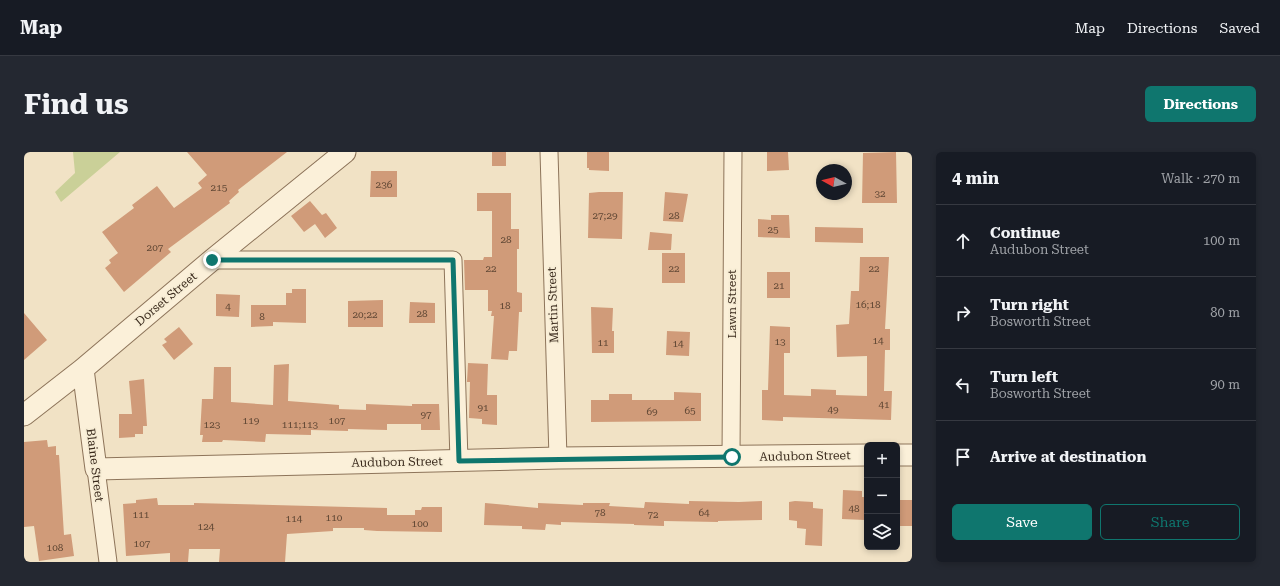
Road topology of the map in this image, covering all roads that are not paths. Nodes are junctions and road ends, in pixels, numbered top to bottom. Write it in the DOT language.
graph roads {
  1 [pos="345,152"];
  2 [pos="549,152"];
  3 [pos="733,152"];
  4 [pos="212,260"];
  5 [pos="83,369"];
  6 [pos="24,415"];
  7 [pos="864,455"];
  8 [pos="900,455"];
  9 [pos="912,455"];
  10 [pos="732,457"];
  11 [pos="558,458"];
  12 [pos="459,461"];
  13 [pos="96,469"];
  14 [pos="108,562"];
  1 -- 4 [label="street, Dorset Street"];
  2 -- 11 [label="street, Martin Street"];
  3 -- 10 [label="street, Lawn Street"];
  4 -- 5 [label="street, Dorset Street"];
  4 -- 12 [label="street"];
  5 -- 6 [label="street, Dorset Street"];
  5 -- 13 [label="street, Blaine Street"];
  7 -- 10 [label="street, Audubon Street"];
  8 -- 9 [label="street"];
  10 -- 11 [label="street, Audubon Street"];
  11 -- 12 [label="street, Audubon Street"];
  12 -- 13 [label="street, Audubon Street"];
  13 -- 14 [label="street, Blaine Street"];
}
